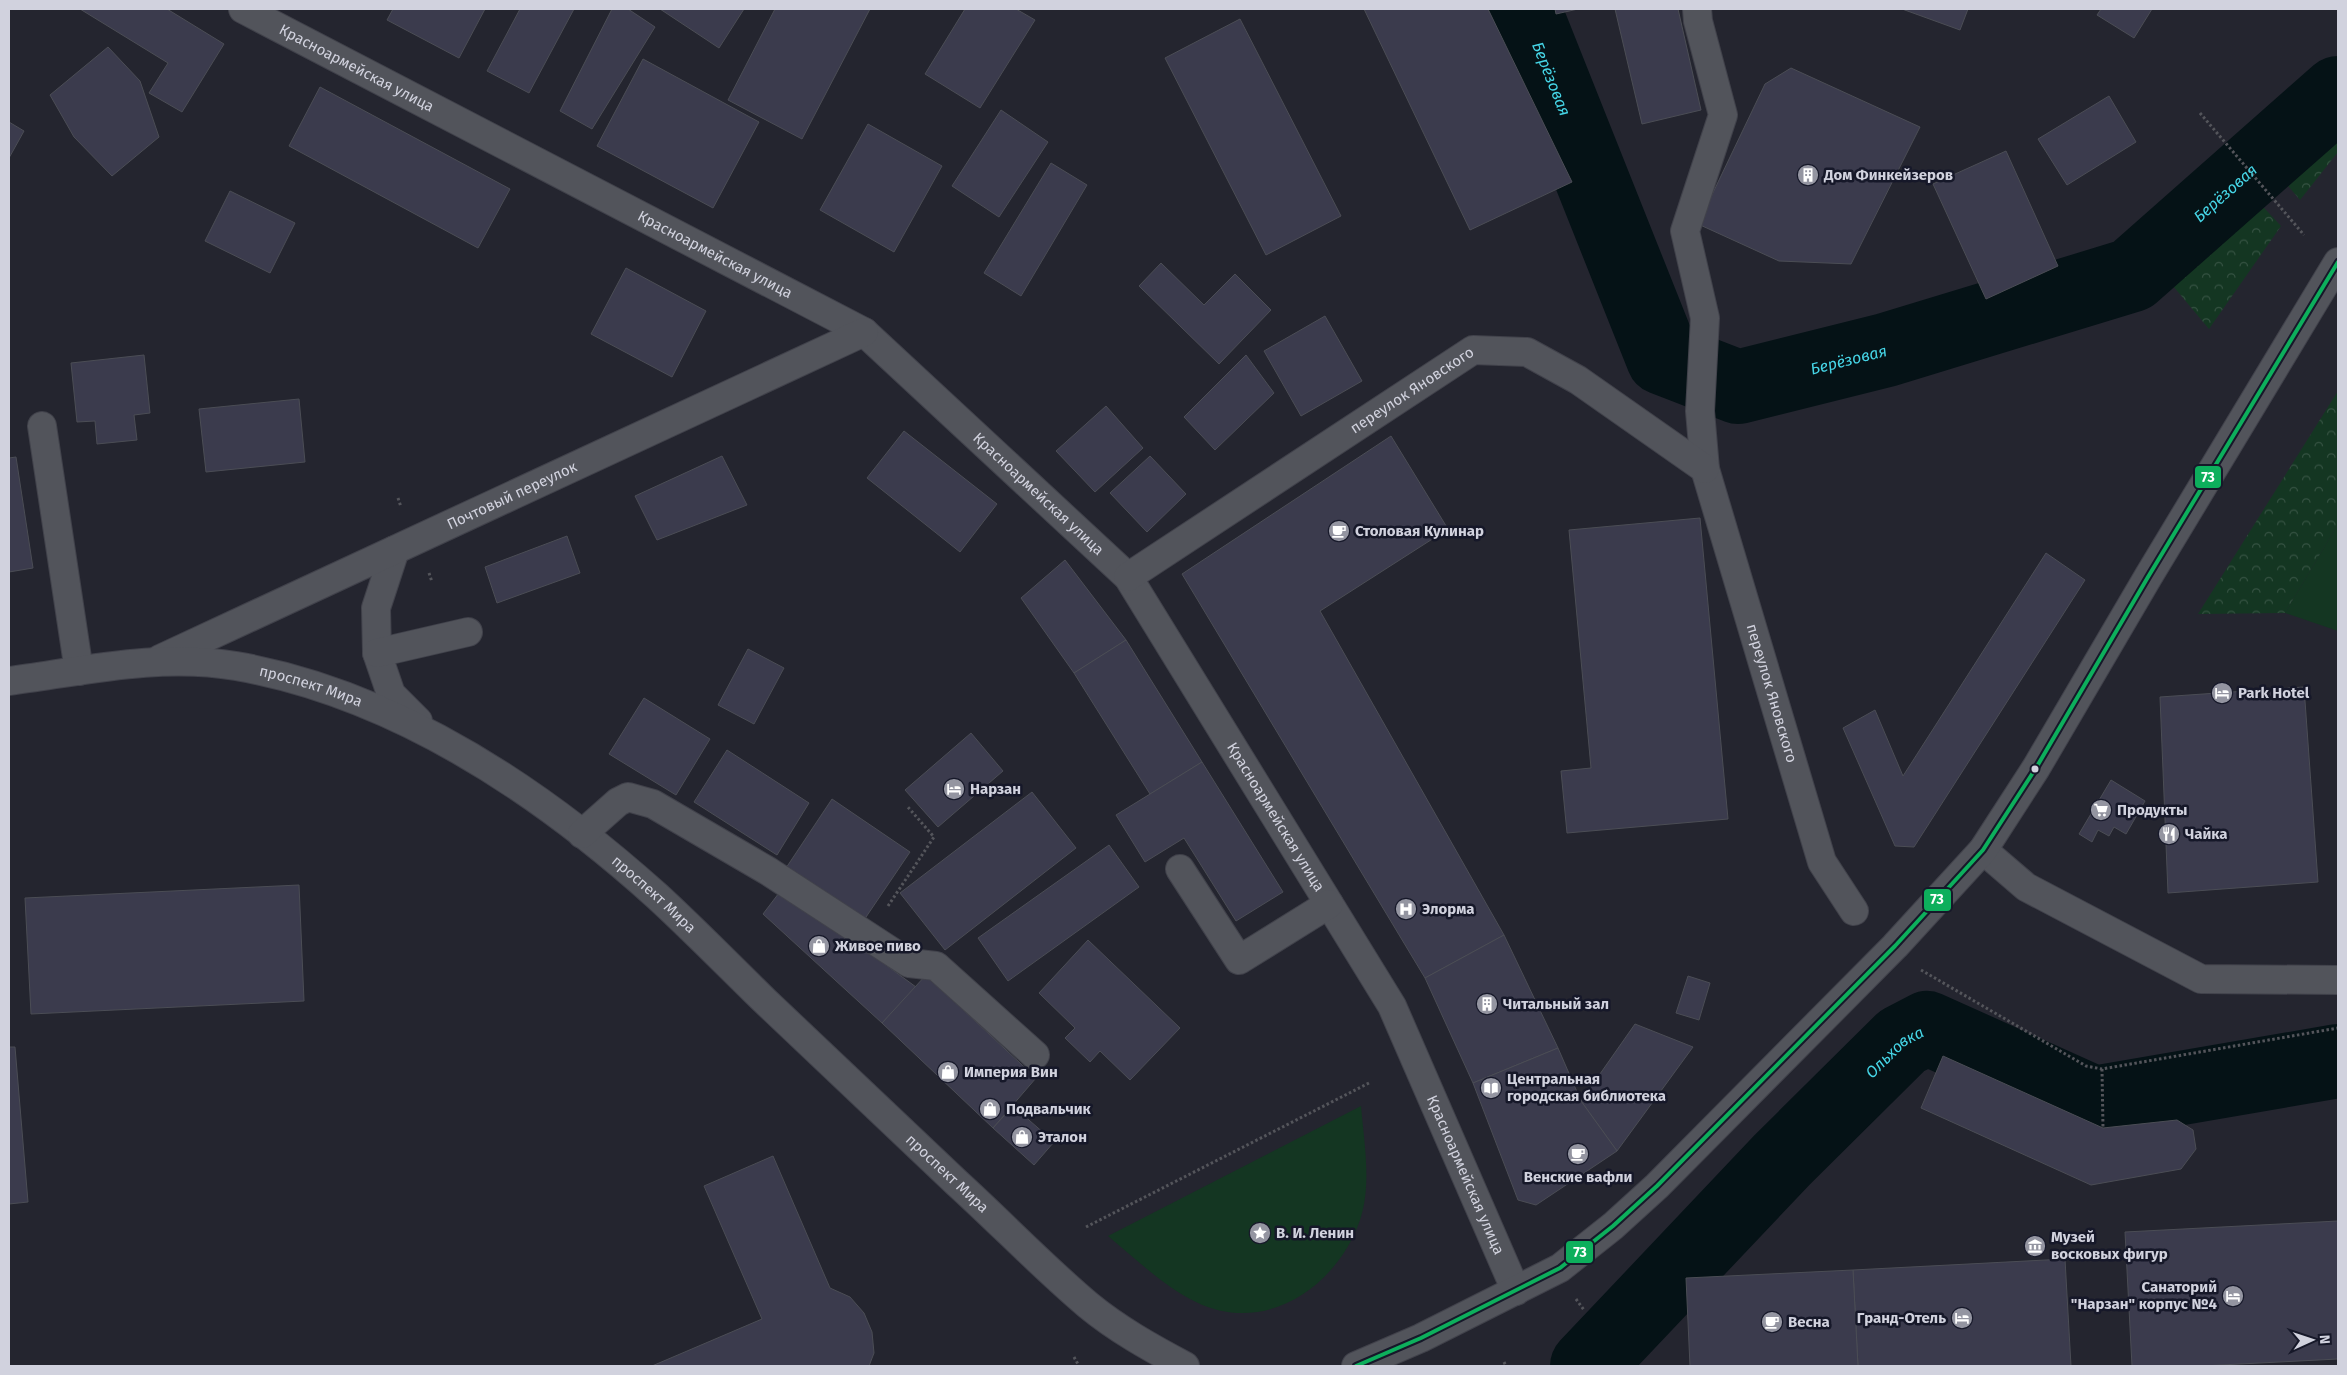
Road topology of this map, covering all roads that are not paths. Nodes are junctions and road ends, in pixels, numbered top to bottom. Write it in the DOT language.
graph roads {
  1 [pos="244,9"];
  2 [pos="1697,9"];
  3 [pos="2338,262"];
  4 [pos="864,332"];
  5 [pos="42,426"];
  6 [pos="1705,469"];
  7 [pos="395,550"];
  8 [pos="1128,578"];
  9 [pos="468,632"];
  10 [pos="377,653"];
  11 [pos="158,660"];
  12 [pos="79,671"];
  13 [pos="9,681"];
  14 [pos="428,731"];
  15 [pos="582,834"];
  16 [pos="1983,850"];
  17 [pos="1180,869"];
  18 [pos="1329,904"];
  19 [pos="1854,911"];
  20 [pos="2338,980"];
  21 [pos="1035,1055"];
  22 [pos="1516,1291"];
  23 [pos="1184,1366"];
  24 [pos="1356,1366"];
  1 -- 4 [label="street, Красноармейская улица"];
  2 -- 6 [label="street, переулок Яновского"];
  3 -- 16 [label="street"];
  4 -- 7 [label="street, Почтовый переулок"];
  4 -- 8 [label="street, Красноармейская улица"];
  5 -- 12 [label="street"];
  6 -- 8 [label="street, переулок Яновского"];
  6 -- 19 [label="street, переулок Яновского"];
  7 -- 10 [label="street"];
  7 -- 11 [label="street, Почтовый переулок"];
  8 -- 18 [label="street, Красноармейская улица"];
  9 -- 10 [label="street"];
  10 -- 14 [label="street"];
  11 -- 12 [label="street, проспект Мира"];
  11 -- 14 [label="street, проспект Мира"];
  12 -- 13 [label="street, проспект Мира"];
  14 -- 15 [label="street, проспект Мира"];
  15 -- 21 [label="street"];
  15 -- 23 [label="street, проспект Мира"];
  16 -- 20 [label="street"];
  16 -- 22 [label="street"];
  17 -- 18 [label="street"];
  18 -- 22 [label="street, Красноармейская улица"];
  22 -- 24 [label="street"];
}
